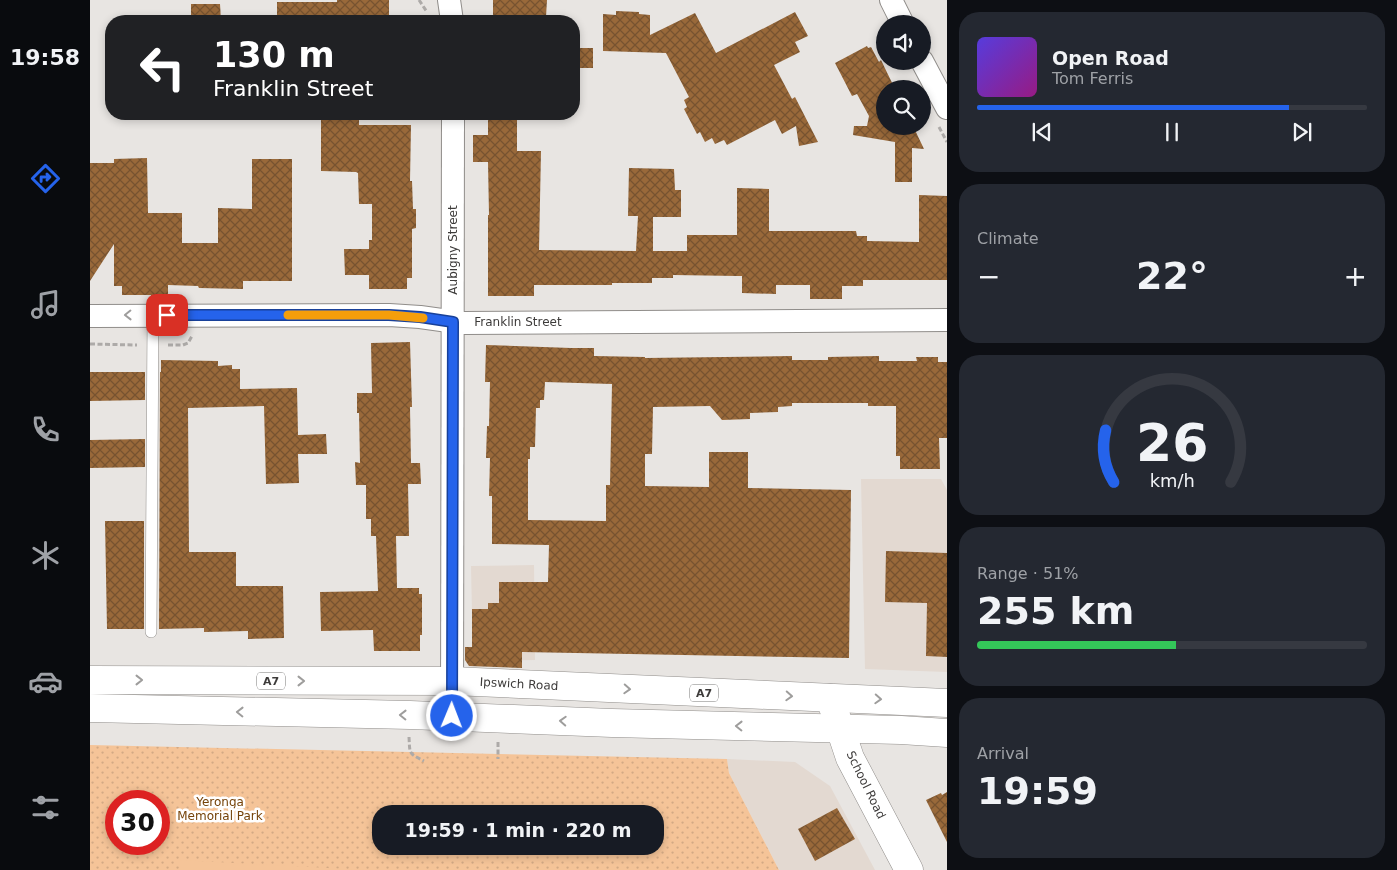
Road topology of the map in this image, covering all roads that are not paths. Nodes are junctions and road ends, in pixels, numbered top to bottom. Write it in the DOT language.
graph roads {
  1 [pos="449,0"];
  2 [pos="891,0"];
  3 [pos="451,15"];
  4 [pos="898,15"];
  5 [pos="927,70"];
  6 [pos="947,108"];
  7 [pos="453,120"];
  8 [pos="154,315"];
  9 [pos="90,316"];
  10 [pos="947,320"];
  11 [pos="453,322"];
  12 [pos="150,632"];
  13 [pos="90,680"];
  14 [pos="452,681"];
  15 [pos="830,698"];
  16 [pos="947,703"];
  17 [pos="90,708"];
  18 [pos="452,716"];
  19 [pos="840,729"];
  20 [pos="947,733"];
  21 [pos="909,870"];
  1 -- 3 [label="street"];
  2 -- 4 [label="street"];
  5 -- 6 [label="street"];
  7 -- 11 [label="street, Aubigny Street"];
  8 -- 9 [label="street, Franklin Street, one-way"];
  8 -- 11 [label="street, Franklin Street"];
  8 -- 12 [label="lane"];
  10 -- 11 [label="street, Franklin Street"];
  11 -- 14 [label="street, Aubigny Street"];
  13 -- 14 [label="main road, Ipswich Road / A7, one-way"];
  14 -- 15 [label="main road, Ipswich Road / A7, one-way"];
  14 -- 18 [label="street, Aubigny Street"];
  15 -- 16 [label="main road, Ipswich Road / A7, one-way"];
  15 -- 19 [label="main road, School Road"];
  18 -- 17 [label="main road, one-way"];
  19 -- 18 [label="main road, one-way"];
  19 -- 20 [label="main road"];
  19 -- 21 [label="main road, School Road"];
}
